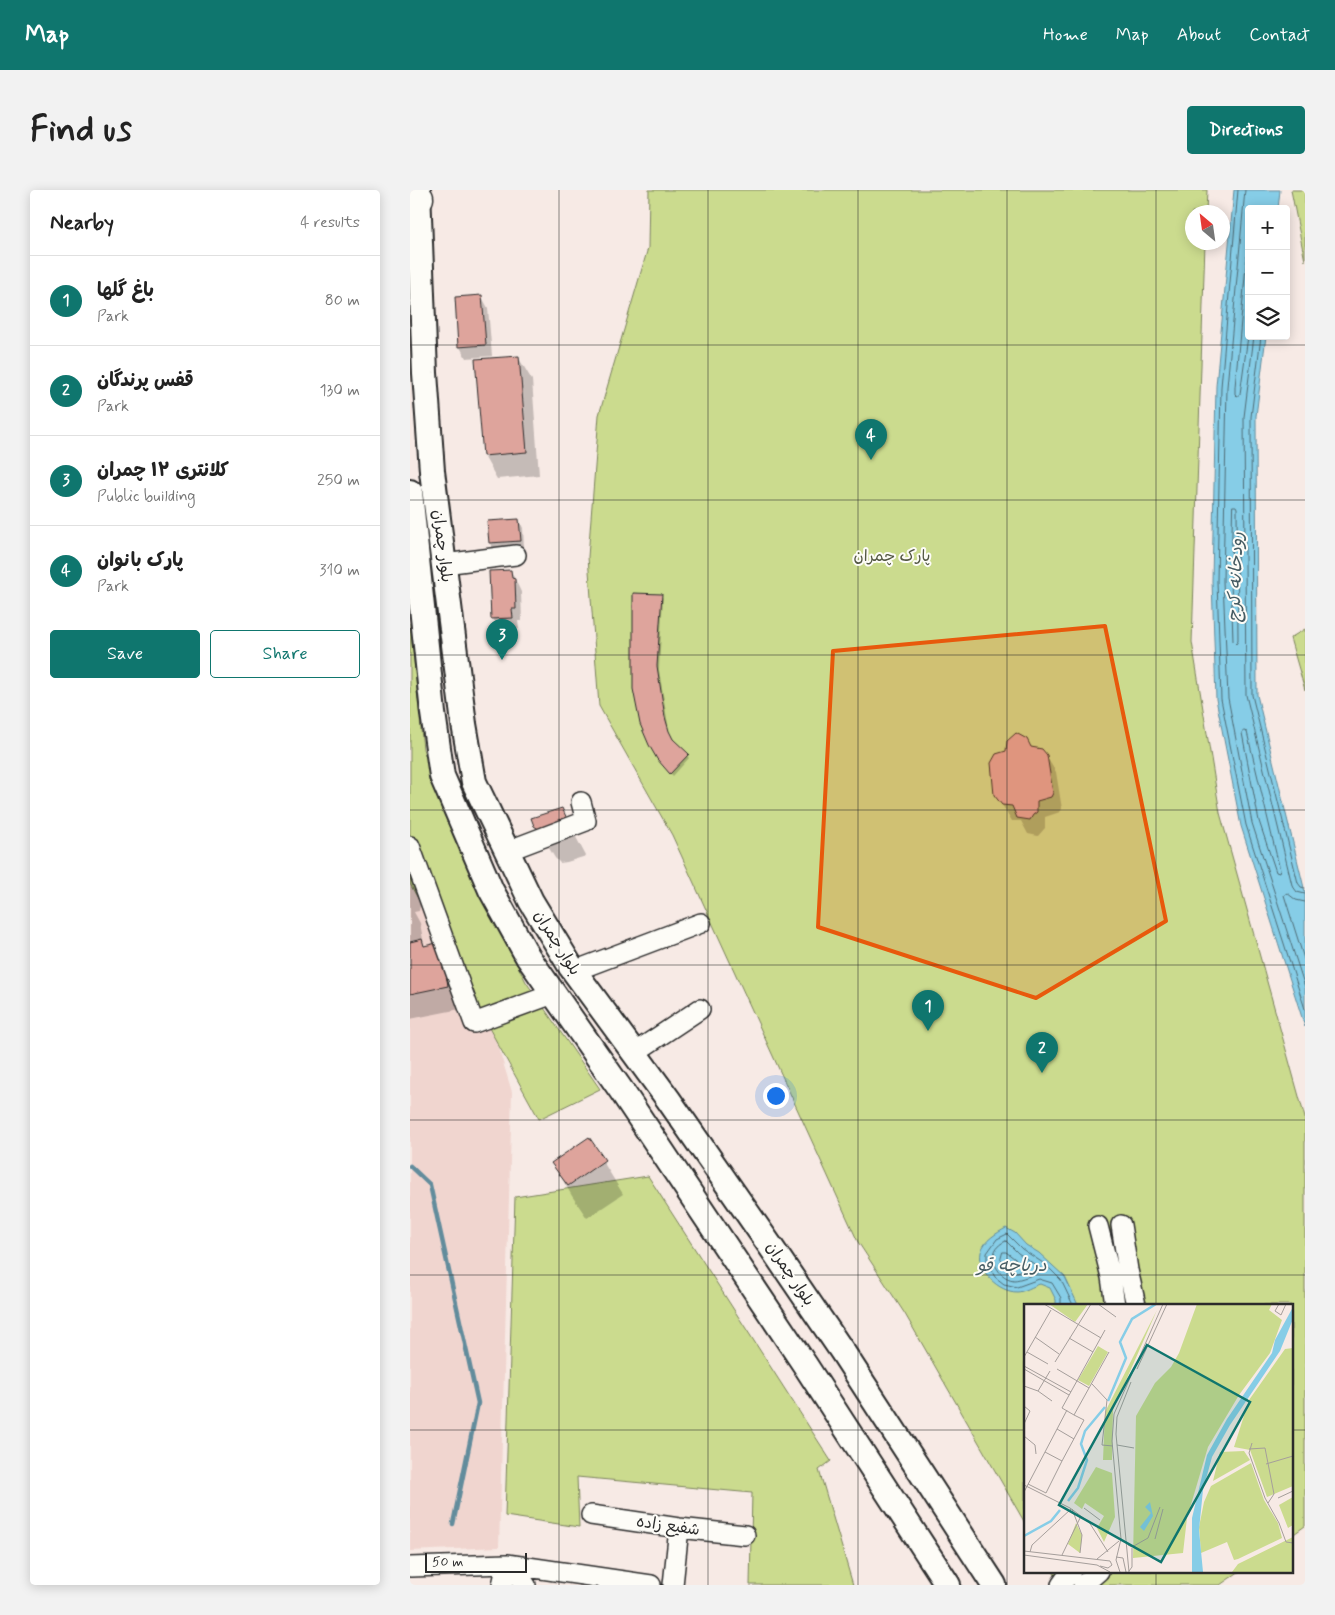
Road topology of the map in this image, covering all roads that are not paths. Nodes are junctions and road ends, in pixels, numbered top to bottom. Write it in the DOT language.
graph roads {
  1 [pos="416,192"];
  2 [pos="410,492"];
  3 [pos="516,555"];
  4 [pos="444,564"];
  5 [pos="581,802"];
  6 [pos="410,846"];
  7 [pos="508,851"];
  8 [pos="701,923"];
  9 [pos="574,972"];
  10 [pos="554,994"];
  11 [pos="700,1009"];
  12 [pos="634,1053"];
  13 [pos="1121,1225"];
  14 [pos="1098,1226"];
  15 [pos="1115,1304"];
  16 [pos="1136,1304"];
  17 [pos="591,1515"];
  18 [pos="679,1528"];
  19 [pos="745,1535"];
  20 [pos="507,1564"];
  21 [pos="410,1567"];
  22 [pos="1070,1572"];
  23 [pos="1098,1572"];
  24 [pos="599,1581"];
  25 [pos="947,1584"];
  26 [pos="502,1585"];
  27 [pos="526,1585"];
  28 [pos="651,1585"];
  29 [pos="673,1585"];
  30 [pos="994,1585"];
  31 [pos="1061,1585"];
  32 [pos="1083,1585"];
  1 -- 4 [label="main road, بلوار چمران"];
  2 -- 10 [label="main road, بلوار چمران"];
  3 -- 4 [label="street"];
  4 -- 7 [label="main road, بلوار چمران"];
  5 -- 7 [label="street"];
  6 -- 10 [label="street"];
  7 -- 9 [label="main road, بلوار چمران"];
  8 -- 9 [label="street"];
  9 -- 12 [label="main road, بلوار چمران"];
  10 -- 25 [label="main road, بلوار چمران"];
  11 -- 12 [label="street"];
  12 -- 30 [label="main road, بلوار چمران"];
  13 -- 16 [label="street"];
  14 -- 15 [label="street"];
  17 -- 18 [label="street, شفیع زاده"];
  18 -- 19 [label="street, شفیع زاده"];
  18 -- 29 [label="street"];
  20 -- 21 [label="street"];
  20 -- 24 [label="street"];
  20 -- 26 [label="street"];
  20 -- 27 [label="street"];
  22 -- 31 [label="street"];
  23 -- 32 [label="street"];
  24 -- 28 [label="street"];
}
